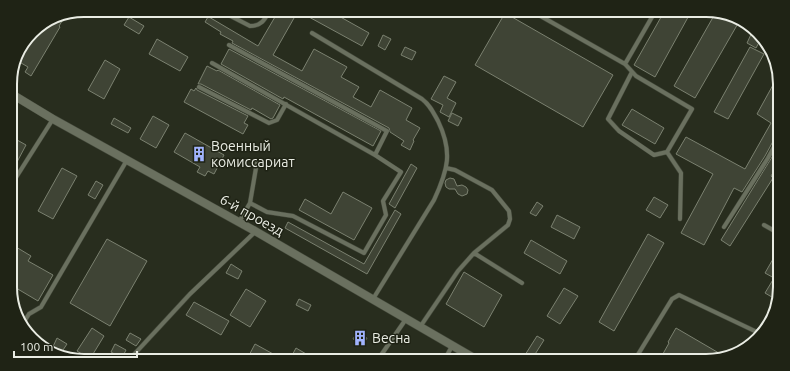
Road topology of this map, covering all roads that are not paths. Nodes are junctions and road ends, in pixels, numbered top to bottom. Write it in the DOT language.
graph roads {
  1 [pos="233,17"];
  2 [pos="265,17"];
  3 [pos="542,17"];
  4 [pos="652,17"];
  5 [pos="312,33"];
  6 [pos="230,45"];
  7 [pos="212,63"];
  8 [pos="625,64"];
  9 [pos="632,72"];
  10 [pos="199,86"];
  11 [pos="17,97"];
  12 [pos="286,104"];
  13 [pos="53,118"];
  14 [pos="773,149"];
  15 [pos="667,152"];
  16 [pos="375,155"];
  17 [pos="127,160"];
  18 [pos="257,162"];
  19 [pos="446,168"];
  20 [pos="17,176"];
  21 [pos="250,203"];
  22 [pos="680,219"];
  23 [pos="239,222"];
  24 [pos="764,225"];
  25 [pos="724,227"];
  26 [pos="773,230"];
  27 [pos="255,231"];
  28 [pos="474,253"];
  29 [pos="522,282"];
  30 [pos="373,298"];
  31 [pos="26,319"];
  32 [pos="406,319"];
  33 [pos="420,327"];
  34 [pos="756,331"];
  35 [pos="452,346"];
  36 [pos="134,354"];
  37 [pos="382,354"];
  38 [pos="448,354"];
  39 [pos="466,354"];
  40 [pos="638,354"];
  1 -- 2 [label="lane"];
  3 -- 8 [label="lane"];
  4 -- 8 [label="lane"];
  5 -- 19 [label="lane"];
  6 -- 16 [label="lane"];
  7 -- 12 [label="lane"];
  8 -- 9 [label="lane"];
  9 -- 15 [label="lane"];
  9 -- 15 [label="lane"];
  10 -- 12 [label="lane"];
  11 -- 13 [label="street, 6-й проезд"];
  12 -- 16 [label="lane"];
  13 -- 17 [label="street, 6-й проезд"];
  13 -- 20 [label="lane"];
  14 -- 25 [label="lane"];
  15 -- 22 [label="lane"];
  16 -- 21 [label="lane"];
  17 -- 23 [label="street, 6-й проезд"];
  17 -- 31 [label="lane"];
  18 -- 21 [label="lane"];
  19 -- 28 [label="lane"];
  19 -- 30 [label="lane"];
  21 -- 23 [label="lane"];
  23 -- 27 [label="street, 6-й проезд"];
  24 -- 26 [label="lane"];
  27 -- 30 [label="street, 6-й проезд"];
  27 -- 36 [label="lane"];
  28 -- 29 [label="lane"];
  28 -- 33 [label="lane"];
  30 -- 32 [label="street, 6-й проезд"];
  32 -- 33 [label="street, 6-й проезд"];
  32 -- 37 [label="lane"];
  33 -- 35 [label="street, 6-й проезд"];
  34 -- 40 [label="lane"];
  35 -- 38 [label="lane"];
  35 -- 39 [label="street, 6-й проезд"];
}
